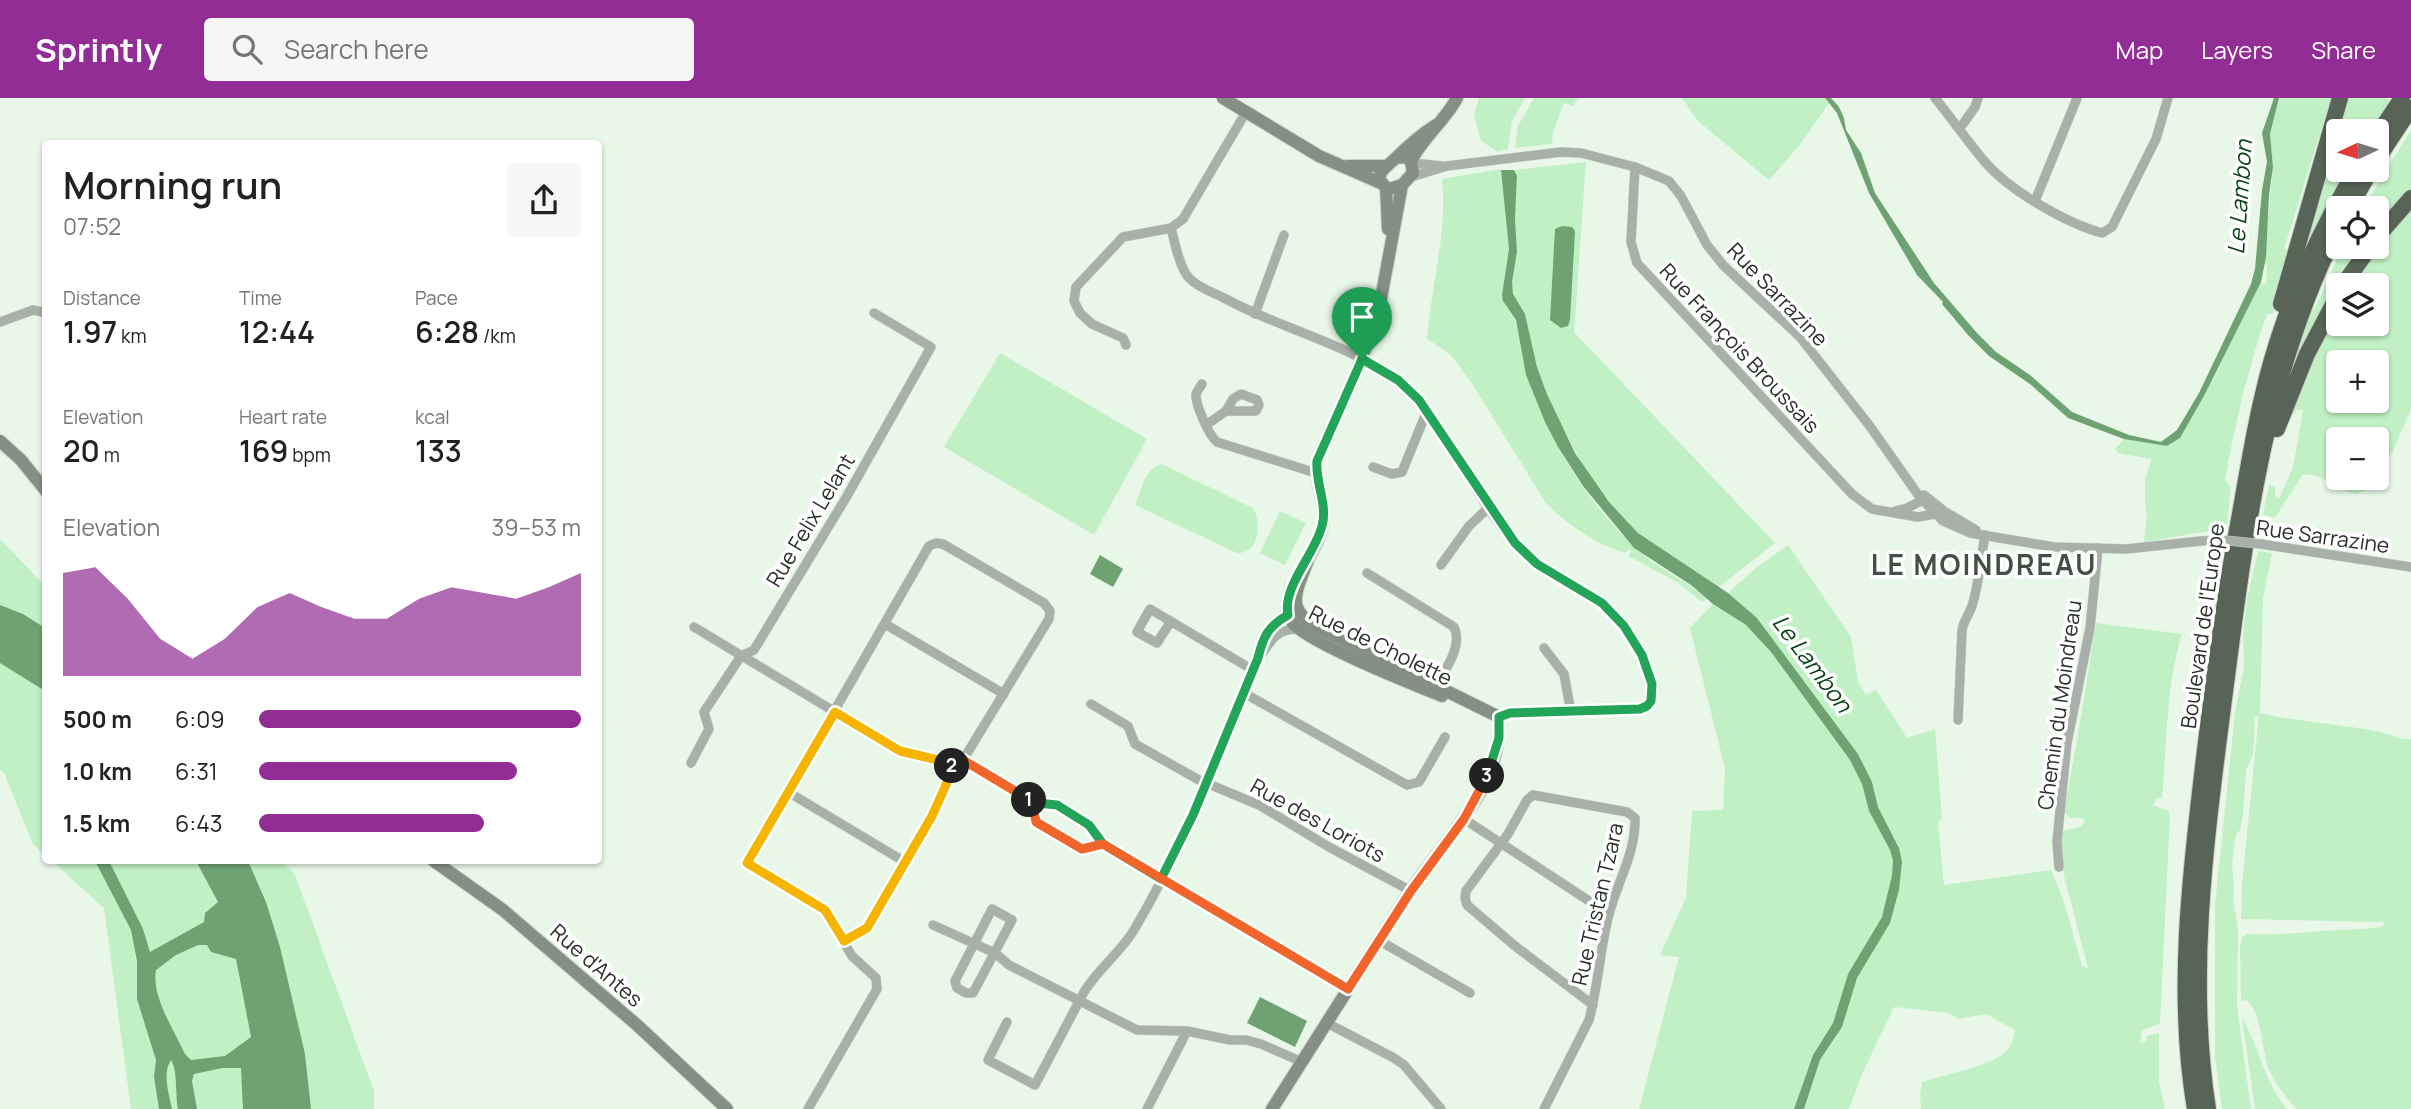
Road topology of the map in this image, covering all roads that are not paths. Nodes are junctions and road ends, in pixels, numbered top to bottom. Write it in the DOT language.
graph roads {
  1 [pos="1223,98"];
  2 [pos="1457,98"];
  3 [pos="1934,98"];
  4 [pos="1978,98"];
  5 [pos="2077,98"];
  6 [pos="2168,98"];
  7 [pos="2340,98"];
  8 [pos="2402,98"];
  9 [pos="2411,108"];
  10 [pos="1246,112"];
  11 [pos="2388,119"];
  12 [pos="1436,125"];
  13 [pos="1960,128"];
  14 [pos="2389,141"];
  15 [pos="1391,162"];
  16 [pos="1412,162"];
  17 [pos="1346,166"];
  18 [pos="1447,166"];
  19 [pos="1635,167"];
  20 [pos="1406,181"];
  21 [pos="2349,182"];
  22 [pos="1384,186"];
  23 [pos="2411,198"];
  24 [pos="2035,201"];
  25 [pos="2389,223"];
  26 [pos="1171,228"];
  27 [pos="1284,235"];
  28 [pos="1390,254"];
  29 [pos="2326,255"];
  30 [pos="42,312"];
  31 [pos="874,313"];
  32 [pos="1255,314"];
  33 [pos="2326,318"];
  34 [pos="0,322"];
  35 [pos="1126,345"];
  36 [pos="1362,359"];
  37 [pos="1202,384"];
  38 [pos="1226,411"];
  39 [pos="1427,411"];
  40 [pos="1206,425"];
  41 [pos="0,441"];
  42 [pos="1373,467"];
  43 [pos="1316,473"];
  44 [pos="42,486"];
  45 [pos="1926,500"];
  46 [pos="1489,507"];
  47 [pos="1893,512"];
  48 [pos="1940,513"];
  49 [pos="1983,534"];
  50 [pos="2098,548"];
  51 [pos="1441,565"];
  52 [pos="2411,567"];
  53 [pos="1367,573"];
  54 [pos="2235,576"];
  55 [pos="1293,620"];
  56 [pos="1171,621"];
  57 [pos="885,624"];
  58 [pos="694,627"];
  59 [pos="1544,648"];
  60 [pos="741,656"];
  61 [pos="1254,670"];
  62 [pos="1437,685"];
  63 [pos="1244,692"];
  64 [pos="1004,694"];
  65 [pos="1091,704"];
  66 [pos="1480,708"];
  67 [pos="835,712"];
  68 [pos="1571,712"];
  69 [pos="1499,717"];
  70 [pos="1958,720"];
  71 [pos="1445,737"];
  72 [pos="963,760"];
  73 [pos="691,763"];
  74 [pos="954,767"];
  75 [pos="1206,783"];
  76 [pos="788,792"];
  77 [pos="1032,801"];
  78 [pos="1464,819"];
  79 [pos="1502,843"];
  80 [pos="1103,844"];
  81 [pos="905,862"];
  82 [pos="438,864"];
  83 [pos="2059,867"];
  84 [pos="1161,879"];
  85 [pos="1411,891"];
  86 [pos="1609,914"];
  87 [pos="933,925"];
  88 [pos="844,941"];
  89 [pos="1380,941"];
  90 [pos="975,943"];
  91 [pos="995,953"];
  92 [pos="1348,989"];
  93 [pos="1470,992"];
  94 [pos="1080,1000"];
  95 [pos="1593,1005"];
  96 [pos="1007,1023"];
  97 [pos="1328,1023"];
  98 [pos="1187,1031"];
  99 [pos="1302,1062"];
  100 [pos="727,1109"];
  101 [pos="808,1109"];
  102 [pos="1147,1109"];
  103 [pos="1272,1109"];
  104 [pos="1441,1109"];
  105 [pos="1544,1109"];
  106 [pos="2195,1109"];
  107 [pos="2208,1109"];
  1 -- 10 [label="street"];
  2 -- 12 [label="street"];
  3 -- 13 [label="street"];
  4 -- 13 [label="street"];
  5 -- 24 [label="street"];
  6 -- 24 [label="street"];
  7 -- 54 [label="highway"];
  8 -- 11 [label="highway"];
  9 -- 14 [label="highway"];
  10 -- 17 [label="street"];
  10 -- 26 [label="street"];
  12 -- 15 [label="street"];
  12 -- 16 [label="street"];
  13 -- 24 [label="street"];
  15 -- 16 [label="street"];
  15 -- 17 [label="street"];
  15 -- 22 [label="street, Rue de Cholette"];
  16 -- 18 [label="street, Rue Sarrazine"];
  16 -- 20 [label="street, Rue de Cholette"];
  17 -- 22 [label="street"];
  18 -- 19 [label="street, Rue Sarrazine"];
  18 -- 20 [label="street, Rue Sarrazine"];
  19 -- 45 [label="street, Rue Sarrazine"];
  19 -- 47 [label="street, Rue François Broussais"];
  20 -- 22 [label="street"];
  20 -- 28 [label="street, Rue de Cholette"];
  21 -- 54 [label="highway, Boulevard de l'Europe"];
  22 -- 28 [label="street, Rue de Cholette"];
  23 -- 25 [label="highway"];
  26 -- 32 [label="street"];
  26 -- 35 [label="street"];
  27 -- 32 [label="street"];
  28 -- 36 [label="street, Rue de Cholette"];
  29 -- 54 [label="highway, Boulevard de l'Europe"];
  30 -- 34 [label="street"];
  31 -- 60 [label="street, Rue Felix Lelant"];
  32 -- 36 [label="street"];
  33 -- 54 [label="highway"];
  36 -- 39 [label="street"];
  36 -- 43 [label="street, Rue de Cholette"];
  37 -- 40 [label="street"];
  38 -- 40 [label="street"];
  39 -- 42 [label="street"];
  39 -- 46 [label="street"];
  40 -- 43 [label="street"];
  41 -- 44 [label="street"];
  43 -- 55 [label="street, Rue de Cholette"];
  45 -- 47 [label="street"];
  45 -- 48 [label="street, Rue Sarrazine"];
  46 -- 51 [label="street"];
  46 -- 68 [label="street"];
  47 -- 48 [label="street, Rue François Broussais"];
  48 -- 49 [label="street, Rue Sarrazine"];
  49 -- 50 [label="street, Rue Sarrazine"];
  49 -- 70 [label="street"];
  50 -- 52 [label="street, Rue Sarrazine, bridge"];
  50 -- 83 [label="street, Chemin du Moindreau"];
  53 -- 62 [label="street"];
  54 -- 106 [label="highway, Boulevard de l'Europe"];
  54 -- 107 [label="highway, Boulevard de l'Europe"];
  55 -- 61 [label="street"];
  55 -- 62 [label="street, Rue de Cholette"];
  55 -- 66 [label="street, Rue de Cholette"];
  56 -- 61 [label="street"];
  57 -- 64 [label="street"];
  57 -- 64 [label="street"];
  57 -- 67 [label="street"];
  58 -- 60 [label="street"];
  59 -- 68 [label="street"];
  60 -- 67 [label="street"];
  60 -- 73 [label="street, Rue Felix Lelant"];
  61 -- 63 [label="street"];
  62 -- 66 [label="street, Rue de Cholette"];
  63 -- 71 [label="street"];
  63 -- 75 [label="street"];
  64 -- 72 [label="street"];
  65 -- 75 [label="street, Rue des Loriots"];
  66 -- 69 [label="street, Rue de Cholette"];
  67 -- 74 [label="street"];
  67 -- 76 [label="street"];
  68 -- 69 [label="street"];
  69 -- 78 [label="street"];
  72 -- 74 [label="street"];
  72 -- 77 [label="street"];
  74 -- 81 [label="street"];
  75 -- 84 [label="street"];
  75 -- 85 [label="street, Rue des Loriots"];
  76 -- 81 [label="street"];
  76 -- 88 [label="street"];
  77 -- 80 [label="street"];
  77 -- 80 [label="street"];
  78 -- 79 [label="street"];
  78 -- 85 [label="street"];
  79 -- 86 [label="street"];
  79 -- 86 [label="street, Rue Tristan Tzara"];
  79 -- 95 [label="street"];
  80 -- 84 [label="street"];
  81 -- 88 [label="street"];
  82 -- 100 [label="street, Rue d'Antes"];
  84 -- 92 [label="street"];
  84 -- 94 [label="street"];
  85 -- 89 [label="street"];
  86 -- 95 [label="street, Rue Tristan Tzara"];
  87 -- 90 [label="street"];
  88 -- 101 [label="street"];
  89 -- 92 [label="street"];
  89 -- 93 [label="street"];
  90 -- 91 [label="street"];
  90 -- 91 [label="street"];
  90 -- 91 [label="street"];
  91 -- 94 [label="street"];
  92 -- 97 [label="street"];
  94 -- 96 [label="street"];
  94 -- 98 [label="street"];
  95 -- 105 [label="street, Rue Tristan Tzara"];
  97 -- 99 [label="street"];
  97 -- 104 [label="street"];
  98 -- 99 [label="street"];
  98 -- 102 [label="street"];
  99 -- 103 [label="street"];
}
